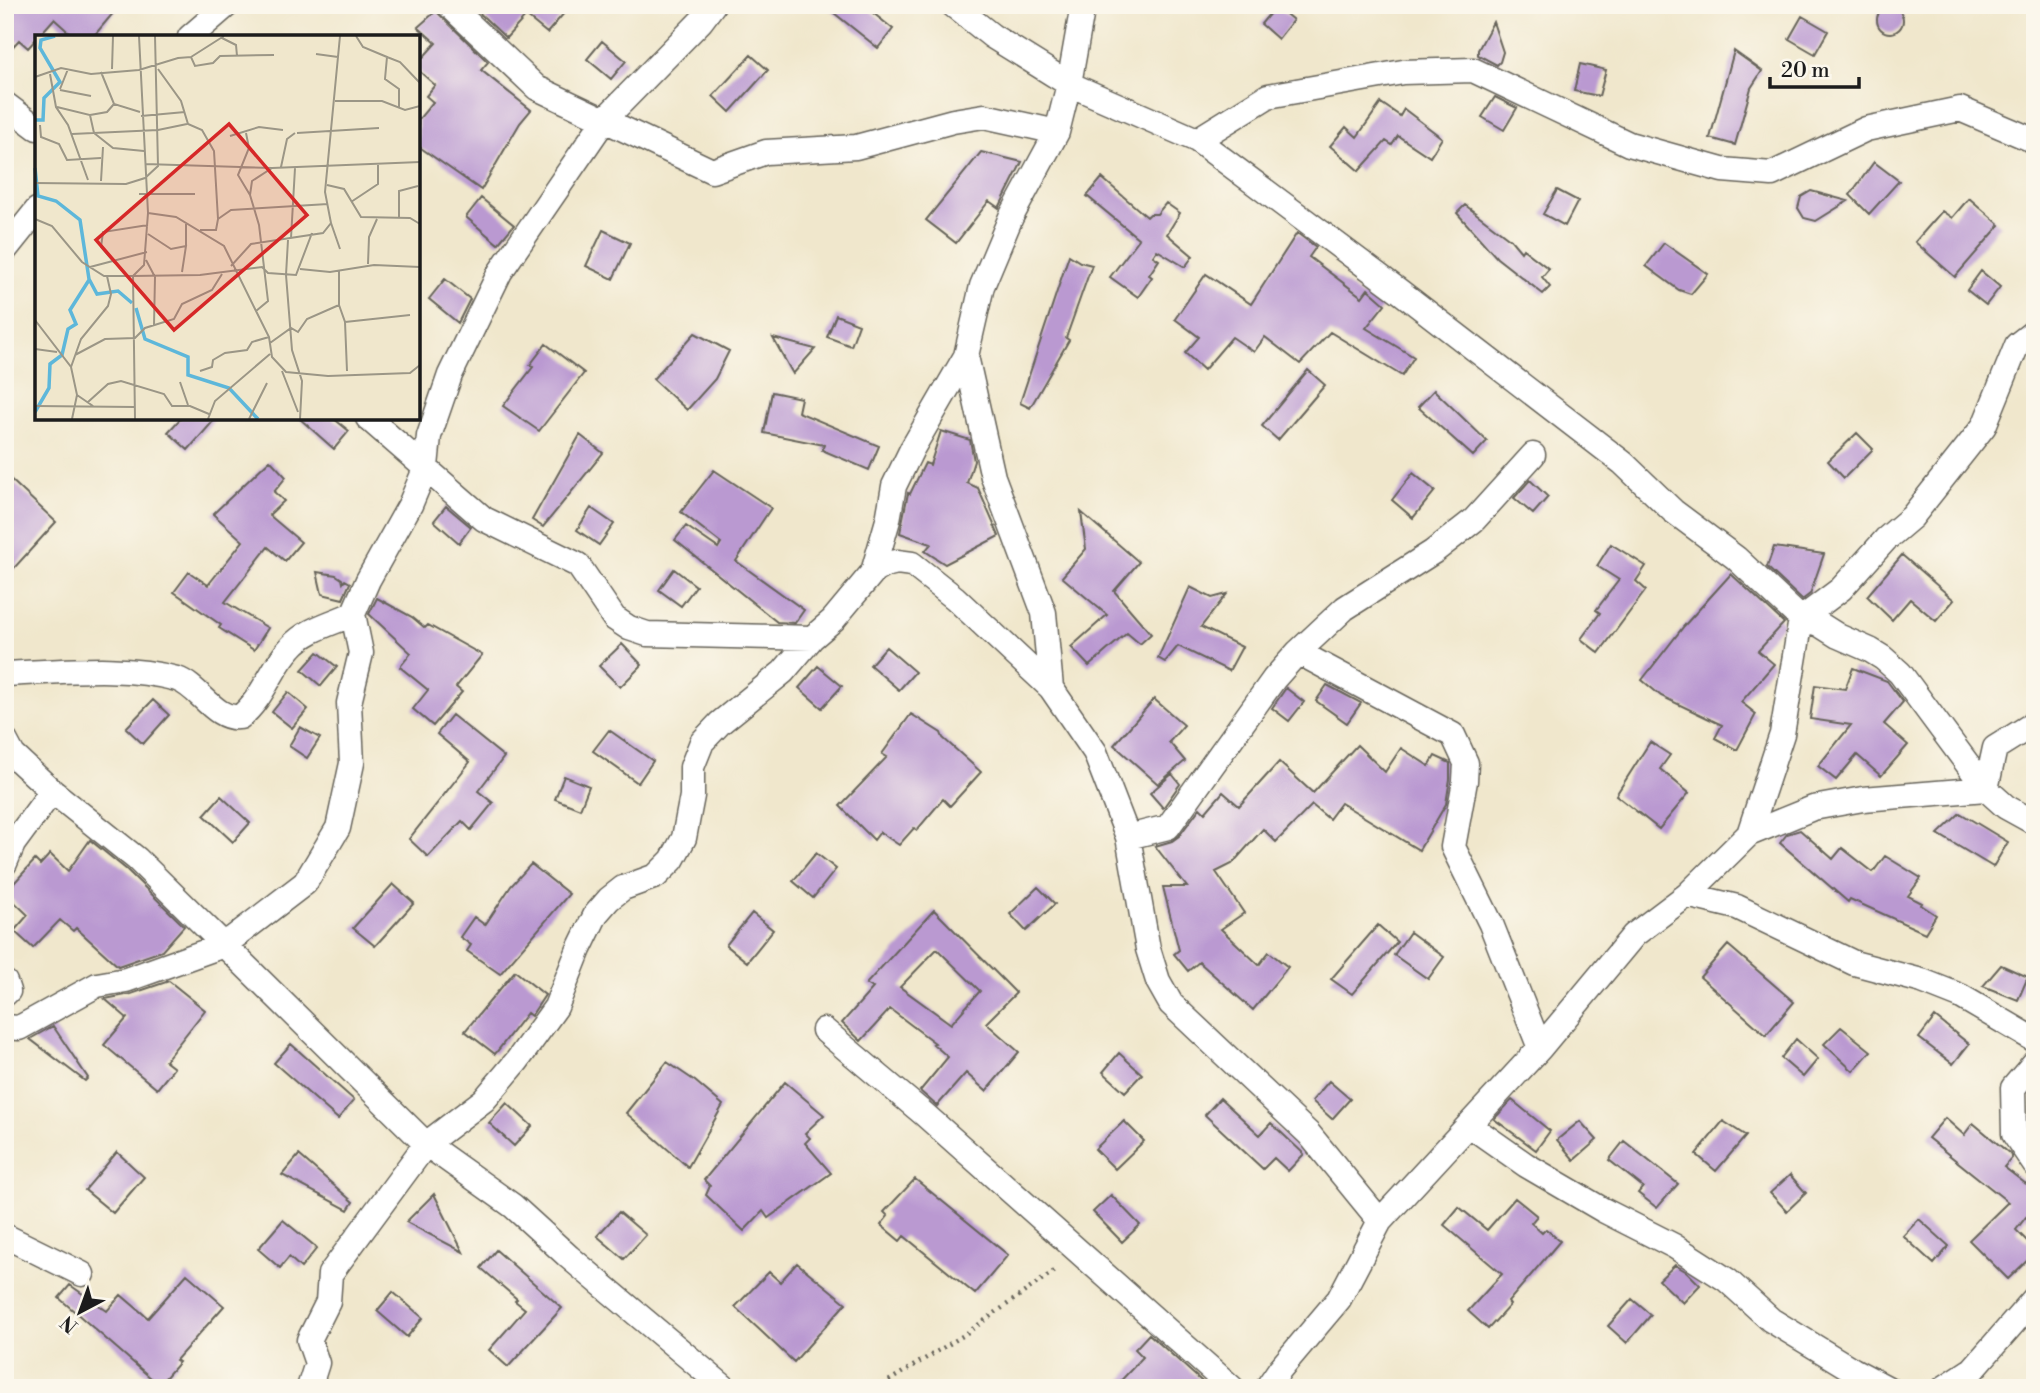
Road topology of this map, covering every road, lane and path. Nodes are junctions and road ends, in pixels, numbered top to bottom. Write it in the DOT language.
graph roads {
  1 [pos="227,5"];
  2 [pos="449,5"];
  3 [pos="713,5"];
  4 [pos="953,5"];
  5 [pos="1083,5"];
  6 [pos="192,35"];
  7 [pos="1069,85"];
  8 [pos="5,104"];
  9 [pos="605,119"];
  10 [pos="35,126"];
  11 [pos="1057,132"];
  12 [pos="1197,140"];
  13 [pos="2035,141"];
  14 [pos="35,212"];
  15 [pos="5,250"];
  16 [pos="2035,331"];
  17 [pos="966,356"];
  18 [pos="370,420"];
  19 [pos="1533,455"];
  20 [pos="426,467"];
  21 [pos="873,572"];
  22 [pos="353,614"];
  23 [pos="1801,620"];
  24 [pos="812,638"];
  25 [pos="1298,652"];
  26 [pos="5,674"];
  27 [pos="1051,688"];
  28 [pos="2035,723"];
  29 [pos="5,740"];
  30 [pos="1986,789"];
  31 [pos="52,791"];
  32 [pos="2035,823"];
  33 [pos="1749,834"];
  34 [pos="1129,837"];
  35 [pos="5,863"];
  36 [pos="1687,895"];
  37 [pos="225,945"];
  38 [pos="5,982"];
  39 [pos="5,994"];
  40 [pos="5,1027"];
  41 [pos="824,1030"];
  42 [pos="2035,1040"];
  43 [pos="1540,1048"];
  44 [pos="2035,1062"];
  45 [pos="1469,1125"];
  46 [pos="426,1144"];
  47 [pos="2035,1165"];
  48 [pos="1380,1221"];
  49 [pos="5,1236"];
  50 [pos="1079,1252"];
  51 [pos="82,1274"];
  52 [pos="2035,1298"];
  53 [pos="1278,1382"];
  54 [pos="309,1388"];
  55 [pos="725,1388"];
  56 [pos="877,1388"];
  57 [pos="1232,1388"];
  58 [pos="1887,1388"];
  59 [pos="1944,1388"];
  1 -- 6 [label="street"];
  2 -- 9 [label="street"];
  3 -- 9 [label="street"];
  4 -- 7 [label="street"];
  5 -- 7 [label="street"];
  7 -- 11 [label="street"];
  7 -- 12 [label="street"];
  8 -- 10 [label="street"];
  9 -- 11 [label="street"];
  9 -- 20 [label="street"];
  11 -- 17 [label="street"];
  12 -- 13 [label="street"];
  12 -- 23 [label="street"];
  14 -- 15 [label="street"];
  16 -- 23 [label="street"];
  17 -- 21 [label="street"];
  17 -- 27 [label="street"];
  18 -- 20 [label="street"];
  19 -- 25 [label="street"];
  20 -- 22 [label="street"];
  20 -- 24 [label="street"];
  21 -- 24 [label="street"];
  21 -- 27 [label="street"];
  22 -- 26 [label="street"];
  22 -- 37 [label="street"];
  23 -- 30 [label="street"];
  23 -- 33 [label="street"];
  24 -- 46 [label="street"];
  25 -- 34 [label="street"];
  25 -- 43 [label="street"];
  27 -- 34 [label="street"];
  28 -- 30 [label="street"];
  29 -- 31 [label="street"];
  30 -- 32 [label="street"];
  30 -- 33 [label="street"];
  31 -- 35 [label="street"];
  31 -- 37 [label="street"];
  33 -- 36 [label="street"];
  34 -- 48 [label="street"];
  36 -- 42 [label="street"];
  36 -- 43 [label="street"];
  37 -- 40 [label="street"];
  37 -- 46 [label="street"];
  38 -- 39 [label="street"];
  41 -- 50 [label="street"];
  43 -- 45 [label="street"];
  44 -- 47 [label="street"];
  45 -- 48 [label="street"];
  45 -- 58 [label="street"];
  46 -- 54 [label="street"];
  46 -- 55 [label="street"];
  48 -- 53 [label="street"];
  49 -- 51 [label="street"];
  50 -- 56 [label="path"];
  50 -- 57 [label="street"];
  52 -- 59 [label="street"];
}
